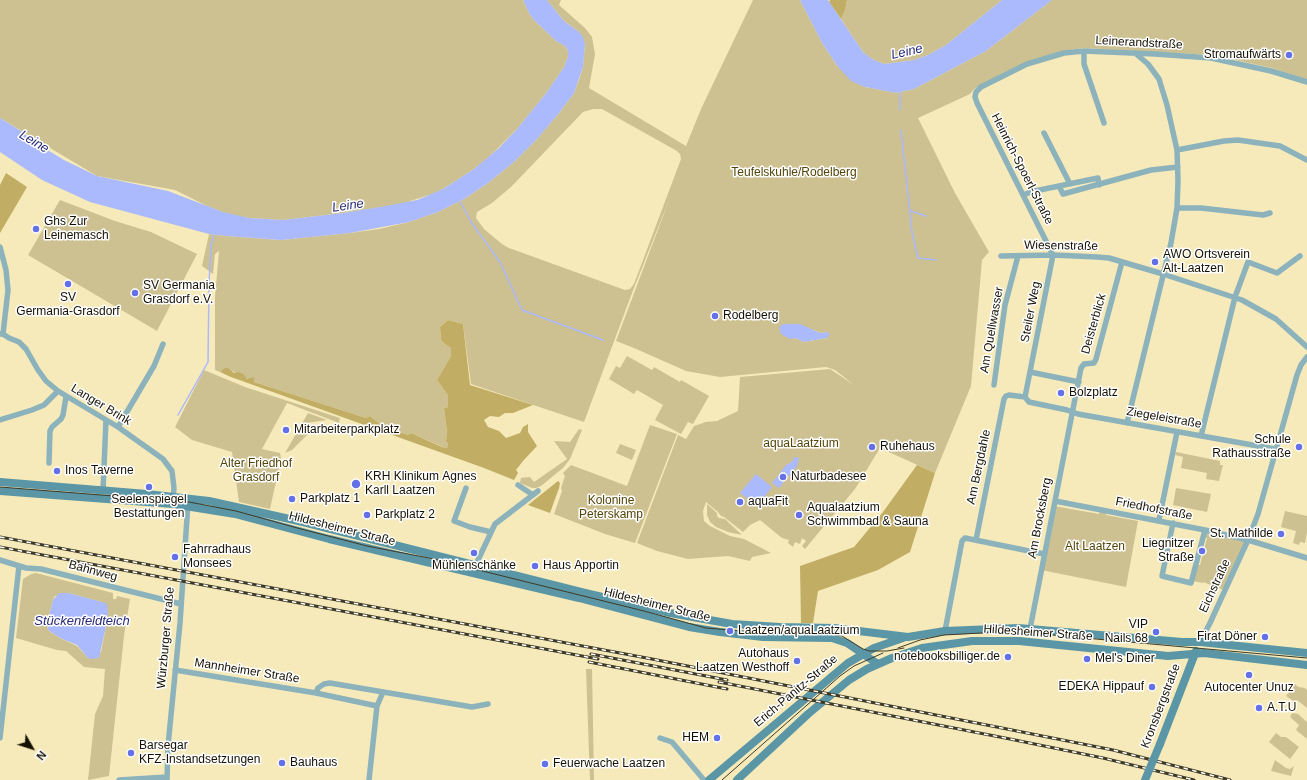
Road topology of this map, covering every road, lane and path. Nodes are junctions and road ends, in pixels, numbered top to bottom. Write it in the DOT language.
graph roads {
  1 [pos="1084,51"];
  2 [pos="1135,53"];
  3 [pos="1307,82"];
  4 [pos="976,92"];
  5 [pos="1104,123"];
  6 [pos="1044,133"];
  7 [pos="1177,150"];
  8 [pos="1307,160"];
  9 [pos="1178,167"];
  10 [pos="1070,184"];
  11 [pos="1099,185"];
  12 [pos="1059,186"];
  13 [pos="1024,194"];
  14 [pos="1177,208"];
  15 [pos="1270,214"];
  16 [pos="0,247"];
  17 [pos="1053,255"];
  18 [pos="1001,256"];
  19 [pos="1018,256"];
  20 [pos="1300,256"];
  21 [pos="1122,262"];
  22 [pos="1163,274"];
  23 [pos="1234,297"];
  24 [pos="2,334"];
  25 [pos="163,344"];
  26 [pos="1307,347"];
  27 [pos="1307,357"];
  28 [pos="1030,372"];
  29 [pos="1078,382"];
  30 [pos="994,385"];
  31 [pos="58,391"];
  32 [pos="66,397"];
  33 [pos="1025,397"];
  34 [pos="1072,412"];
  35 [pos="0,420"];
  36 [pos="106,420"];
  37 [pos="1127,423"];
  38 [pos="118,427"];
  39 [pos="1177,432"];
  40 [pos="1201,436"];
  41 [pos="1276,449"];
  42 [pos="49,463"];
  43 [pos="0,482"];
  44 [pos="518,485"];
  45 [pos="466,488"];
  46 [pos="0,491"];
  47 [pos="103,491"];
  48 [pos="538,491"];
  49 [pos="533,495"];
  50 [pos="173,501"];
  51 [pos="1055,501"];
  52 [pos="189,502"];
  53 [pos="1159,520"];
  54 [pos="1173,523"];
  55 [pos="1205,530"];
  56 [pos="491,532"];
  57 [pos="976,540"];
  58 [pos="1248,540"];
  59 [pos="1044,554"];
  60 [pos="1307,558"];
  61 [pos="0,560"];
  62 [pos="19,566"];
  63 [pos="475,570"];
  64 [pos="181,604"];
  65 [pos="1030,629"];
  66 [pos="945,631"];
  67 [pos="908,637"];
  68 [pos="1200,642"];
  69 [pos="1307,652"];
  70 [pos="862,654"];
  71 [pos="1195,655"];
  72 [pos="1178,656"];
  73 [pos="878,664"];
  74 [pos="1307,665"];
  75 [pos="175,670"];
  76 [pos="1188,672"];
  77 [pos="383,692"];
  78 [pos="316,693"];
  79 [pos="488,704"];
  80 [pos="377,706"];
  81 [pos="0,738"];
  82 [pos="660,738"];
  83 [pos="167,779"];
  84 [pos="119,780"];
  85 [pos="369,780"];
  86 [pos="704,780"];
  87 [pos="709,780"];
  88 [pos="737,780"];
  89 [pos="1145,780"];
  1 -- 2 [label="street, Leinerandstraße"];
  1 -- 4 [label="street, Leinerandstraße"];
  1 -- 5 [label="street"];
  2 -- 3 [label="street, Leinerandstraße"];
  2 -- 7 [label="street"];
  4 -- 13 [label="street, Heinrich-Spoerl-Straße"];
  6 -- 10 [label="street"];
  7 -- 8 [label="street"];
  7 -- 9 [label="street"];
  9 -- 11 [label="street"];
  9 -- 14 [label="street"];
  10 -- 11 [label="street"];
  10 -- 12 [label="street"];
  11 -- 12 [label="street"];
  12 -- 13 [label="street"];
  13 -- 17 [label="street, Heinrich-Spoerl-Straße"];
  14 -- 15 [label="street"];
  14 -- 22 [label="street"];
  16 -- 24 [label="street"];
  17 -- 19 [label="street, Wiesenstraße"];
  17 -- 21 [label="street, Wiesenstraße"];
  17 -- 28 [label="street, Steiler Weg"];
  18 -- 19 [label="street, Wiesenstraße"];
  19 -- 30 [label="street, Am Quellwasser"];
  20 -- 23 [label="street"];
  21 -- 22 [label="street, Wiesenstraße"];
  21 -- 29 [label="street, Deisterblick"];
  22 -- 23 [label="street, Wiesenstraße"];
  22 -- 37 [label="street"];
  23 -- 26 [label="street, Wiesenstraße"];
  23 -- 40 [label="street"];
  24 -- 31 [label="street, Langer Brink"];
  25 -- 38 [label="street"];
  27 -- 41 [label="street, Eichstraße"];
  28 -- 29 [label="street"];
  28 -- 33 [label="street, Steiler Weg"];
  29 -- 34 [label="street, Am Brocksberg"];
  31 -- 32 [label="street, Langer Brink"];
  31 -- 35 [label="street"];
  32 -- 36 [label="street, Langer Brink"];
  32 -- 42 [label="street"];
  33 -- 34 [label="street, Ziegeleistraße"];
  33 -- 57 [label="street, Am Bergdahle"];
  34 -- 37 [label="street, Ziegeleistraße"];
  34 -- 51 [label="street, Am Brocksberg"];
  36 -- 38 [label="street, Langer Brink"];
  36 -- 47 [label="street"];
  37 -- 39 [label="street, Ziegeleistraße"];
  38 -- 50 [label="street, Langer Brink"];
  39 -- 40 [label="street, Ziegeleistraße"];
  39 -- 53 [label="street"];
  40 -- 41 [label="street, Ziegeleistraße"];
  41 -- 58 [label="street, Eichstraße"];
  43 -- 47 [label="street, Hildesheimer Straße"];
  44 -- 49 [label="street"];
  45 -- 56 [label="street"];
  46 -- 50 [label="street, Hildesheimer Straße"];
  47 -- 50 [label="street, Hildesheimer Straße"];
  48 -- 49 [label="street"];
  49 -- 56 [label="street"];
  50 -- 52 [label="street, Hildesheimer Straße"];
  51 -- 53 [label="street, Friedhofstraße"];
  51 -- 59 [label="street, Am Brocksberg"];
  52 -- 63 [label="street, Hildesheimer Straße"];
  52 -- 64 [label="street, Würzburger Straße"];
  53 -- 54 [label="street, Friedhofstraße"];
  54 -- 55 [label="street, Friedhofstraße"];
  54 -- 55 [label="street"];
  55 -- 58 [label="street, Friedhofstraße"];
  56 -- 63 [label="street"];
  57 -- 59 [label="street"];
  57 -- 66 [label="street"];
  58 -- 60 [label="street, Friedhofstraße"];
  58 -- 68 [label="street, Eichstraße"];
  59 -- 65 [label="street, Am Brocksberg"];
  61 -- 62 [label="street, Bahnweg"];
  62 -- 64 [label="street, Bahnweg"];
  62 -- 81 [label="street"];
  63 -- 67 [label="street, Hildesheimer Straße"];
  63 -- 70 [label="street, Hildesheimer Straße"];
  64 -- 75 [label="street, Würzburger Straße"];
  65 -- 66 [label="street, Hildesheimer Straße"];
  65 -- 68 [label="street, Hildesheimer Straße"];
  66 -- 67 [label="street, Hildesheimer Straße"];
  67 -- 70 [label="street, Erich-Panitz-Straße"];
  68 -- 69 [label="street, Hildesheimer Straße"];
  68 -- 71 [label="street, Kronsbergstraße"];
  70 -- 73 [label="street, Hildesheimer Straße"];
  70 -- 87 [label="street, Erich-Panitz-Straße"];
  71 -- 72 [label="street, Hildesheimer Straße"];
  71 -- 74 [label="street, Hildesheimer Straße"];
  71 -- 76 [label="street, Kronsbergstraße"];
  72 -- 73 [label="street, Hildesheimer Straße"];
  72 -- 76 [label="street"];
  73 -- 88 [label="street, Erich-Panitz-Straße"];
  75 -- 78 [label="street, Mannheimer Straße"];
  75 -- 83 [label="street, Würzburger Straße"];
  76 -- 89 [label="street, Kronsbergstraße, bridge"];
  77 -- 78 [label="street"];
  77 -- 79 [label="street"];
  77 -- 80 [label="street"];
  78 -- 80 [label="street, Mannheimer Straße"];
  80 -- 85 [label="street"];
  82 -- 86 [label="street"];
  83 -- 84 [label="street"];
}
